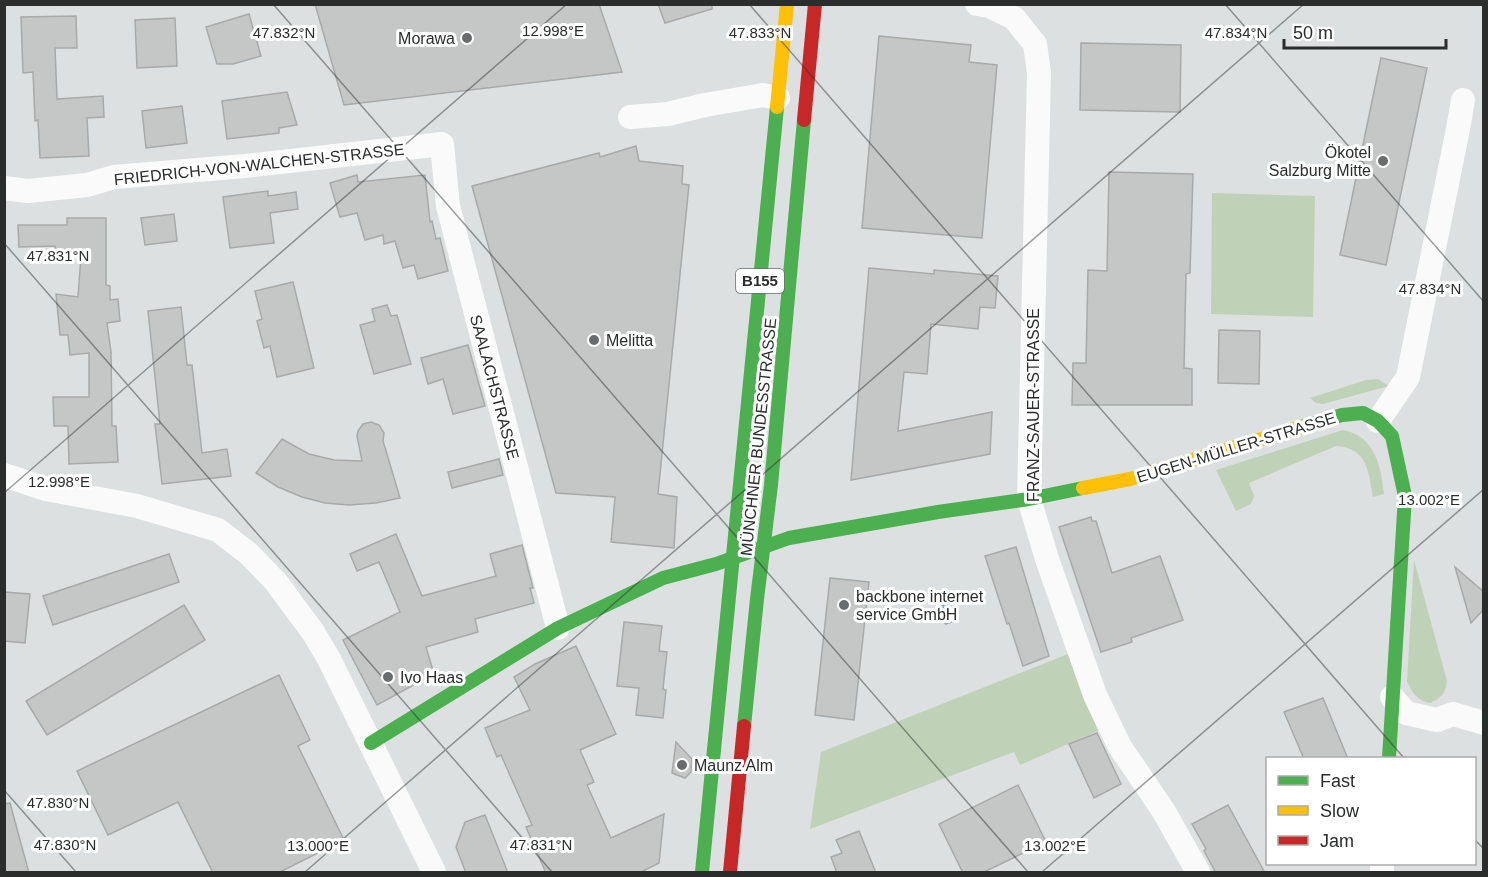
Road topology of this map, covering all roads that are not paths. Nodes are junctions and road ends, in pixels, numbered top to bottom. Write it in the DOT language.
graph roads {
  1 [pos="787,4"];
  2 [pos="815,4"];
  3 [pos="977,4"];
  4 [pos="778,98"];
  5 [pos="1463,100"];
  6 [pos="630,117"];
  7 [pos="442,144"];
  8 [pos="4,188"];
  9 [pos="1378,421"];
  10 [pos="4,475"];
  11 [pos="1029,500"];
  12 [pos="764,546"];
  13 [pos="732,558"];
  14 [pos="558,628"];
  15 [pos="1392,697"];
  16 [pos="1484,723"];
  17 [pos="371,743"];
  18 [pos="1389,757"];
  19 [pos="434,873"];
  20 [pos="702,873"];
  21 [pos="730,873"];
  22 [pos="1198,873"];
  1 -- 4 [label="main road, MÜNCHNER BUNDESSTRASSE / B155"];
  2 -- 12 [label="main road, MÜNCHNER BUNDESSTRASSE / B155"];
  3 -- 11 [label="street, FRANZ-SAUER-STRASSE"];
  4 -- 6 [label="street"];
  4 -- 13 [label="main road, MÜNCHNER BUNDESSTRASSE / B155"];
  5 -- 9 [label="street"];
  7 -- 8 [label="street, FRIEDRICH-VON-WALCHEN-STRASSE"];
  7 -- 14 [label="street, SAALACHSTRASSE"];
  9 -- 11 [label="main road, EUGEN-MÜLLER-STRASSE"];
  9 -- 15 [label="main road"];
  10 -- 17 [label="street"];
  11 -- 12 [label="main road, EUGEN-MÜLLER-STRASSE"];
  11 -- 22 [label="street, FRANZ-SAUER-STRASSE"];
  12 -- 13 [label="main road"];
  12 -- 21 [label="main road, MÜNCHNER BUNDESSTRASSE / B155"];
  13 -- 14 [label="main road"];
  13 -- 20 [label="main road, MÜNCHNER BUNDESSTRASSE / B155"];
  14 -- 17 [label="main road"];
  15 -- 16 [label="street"];
  15 -- 18 [label="main road"];
  17 -- 19 [label="street"];
}
